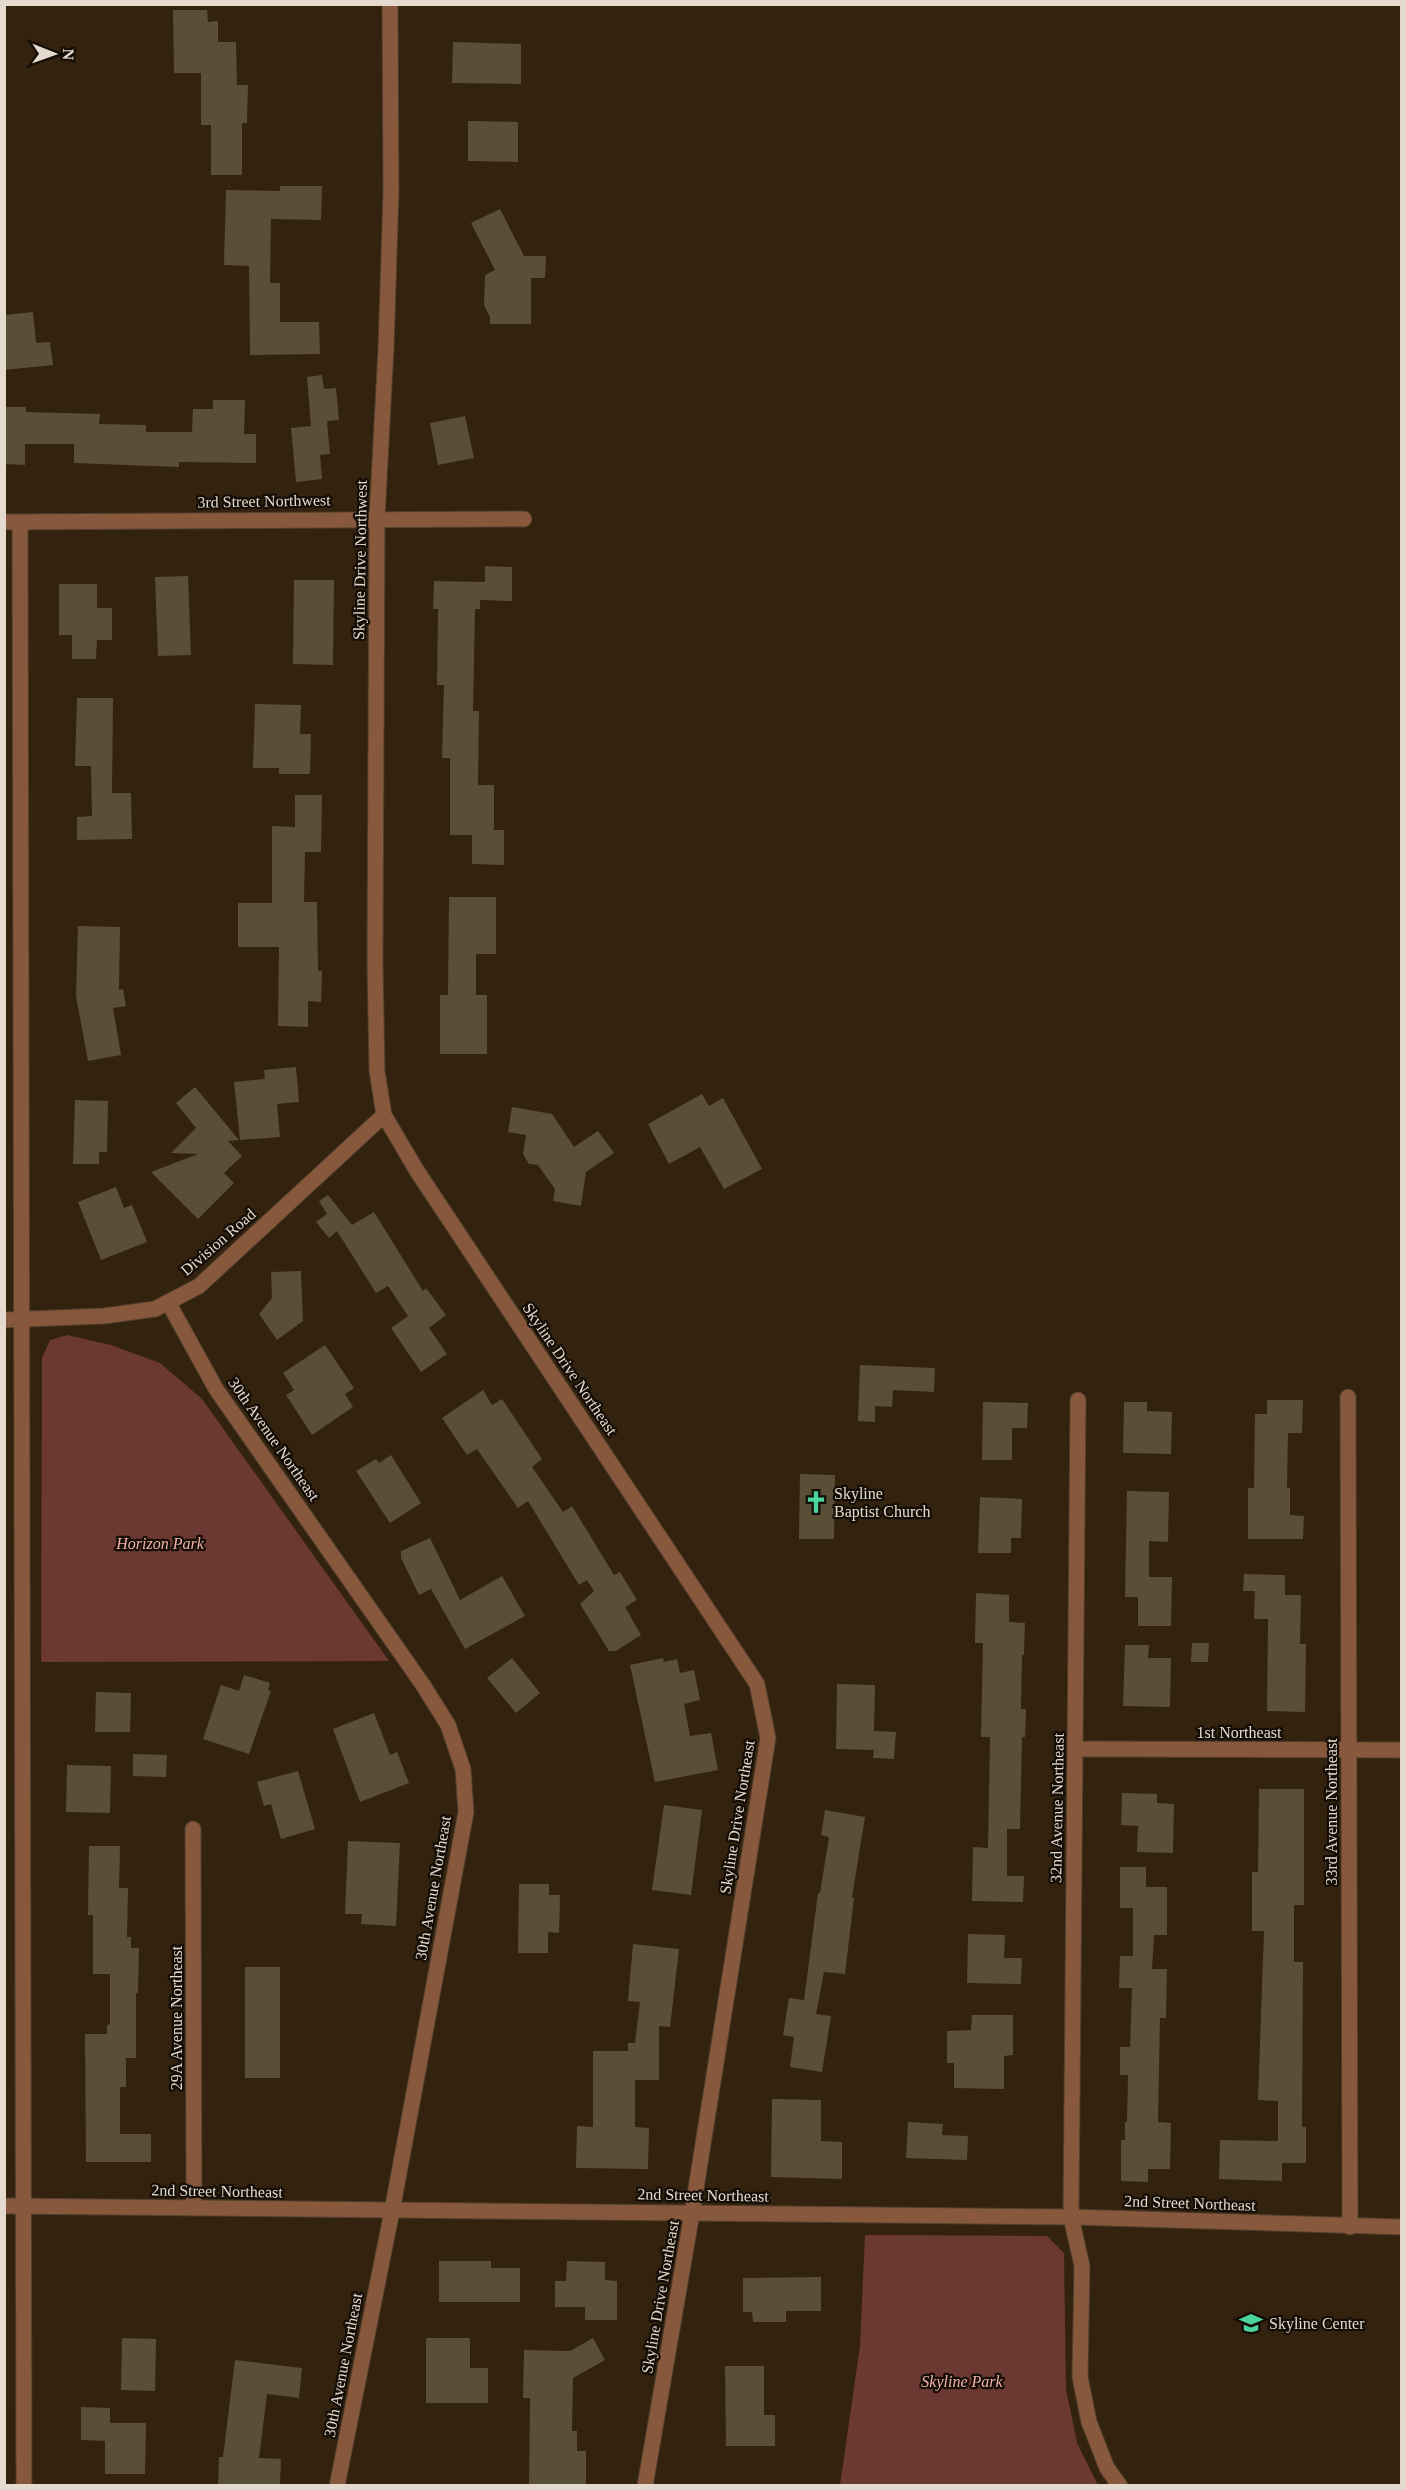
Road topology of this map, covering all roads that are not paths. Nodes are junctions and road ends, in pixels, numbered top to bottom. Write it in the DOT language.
graph roads {
  1 [pos="390,4"];
  2 [pos="377,519"];
  3 [pos="524,519"];
  4 [pos="4,522"];
  5 [pos="20,522"];
  6 [pos="384,1115"];
  7 [pos="168,1302"];
  8 [pos="4,1320"];
  9 [pos="21,1320"];
  10 [pos="1348,1397"];
  11 [pos="1078,1400"];
  12 [pos="1076,1749"];
  13 [pos="1349,1750"];
  14 [pos="1401,1750"];
  15 [pos="194,1829"];
  16 [pos="4,2206"];
  17 [pos="22,2206"];
  18 [pos="194,2208"];
  19 [pos="392,2211"];
  20 [pos="692,2213"];
  21 [pos="1071,2217"];
  22 [pos="1350,2227"];
  23 [pos="1401,2227"];
  24 [pos="24,2486"];
  25 [pos="337,2486"];
  26 [pos="645,2486"];
  27 [pos="1120,2486"];
  1 -- 2 [label="street, Skyline Drive Northwest"];
  2 -- 3 [label="street, 3rd Street Northwest"];
  2 -- 5 [label="street, 3rd Street Northwest"];
  2 -- 6 [label="street, Skyline Drive Northwest"];
  4 -- 5 [label="street, 3rd Street Northwest"];
  5 -- 9 [label="street"];
  6 -- 7 [label="street, Division Road"];
  6 -- 20 [label="street, Skyline Drive Northeast"];
  7 -- 9 [label="street, Division Road"];
  7 -- 19 [label="street, 30th Avenue Northeast"];
  8 -- 9 [label="street, Division Road"];
  9 -- 17 [label="street"];
  10 -- 13 [label="street, 33rd Avenue Northeast"];
  11 -- 12 [label="street, 32nd Avenue Northeast"];
  12 -- 13 [label="street, 1st Northeast"];
  12 -- 21 [label="street, 32nd Avenue Northeast"];
  13 -- 14 [label="street, 1st Northeast"];
  13 -- 22 [label="street, 33rd Avenue Northeast"];
  15 -- 18 [label="street, 29A Avenue Northeast"];
  16 -- 17 [label="street, 2nd Street Northeast"];
  17 -- 18 [label="street, 2nd Street Northeast"];
  17 -- 24 [label="street"];
  18 -- 19 [label="street, 2nd Street Northeast"];
  19 -- 20 [label="street, 2nd Street Northeast"];
  19 -- 25 [label="street, 30th Avenue Northeast"];
  20 -- 21 [label="street, 2nd Street Northeast"];
  20 -- 26 [label="street, Skyline Drive Northeast"];
  21 -- 22 [label="street, 2nd Street Northeast"];
  21 -- 27 [label="street"];
  22 -- 23 [label="street, 2nd Street Northeast"];
}
